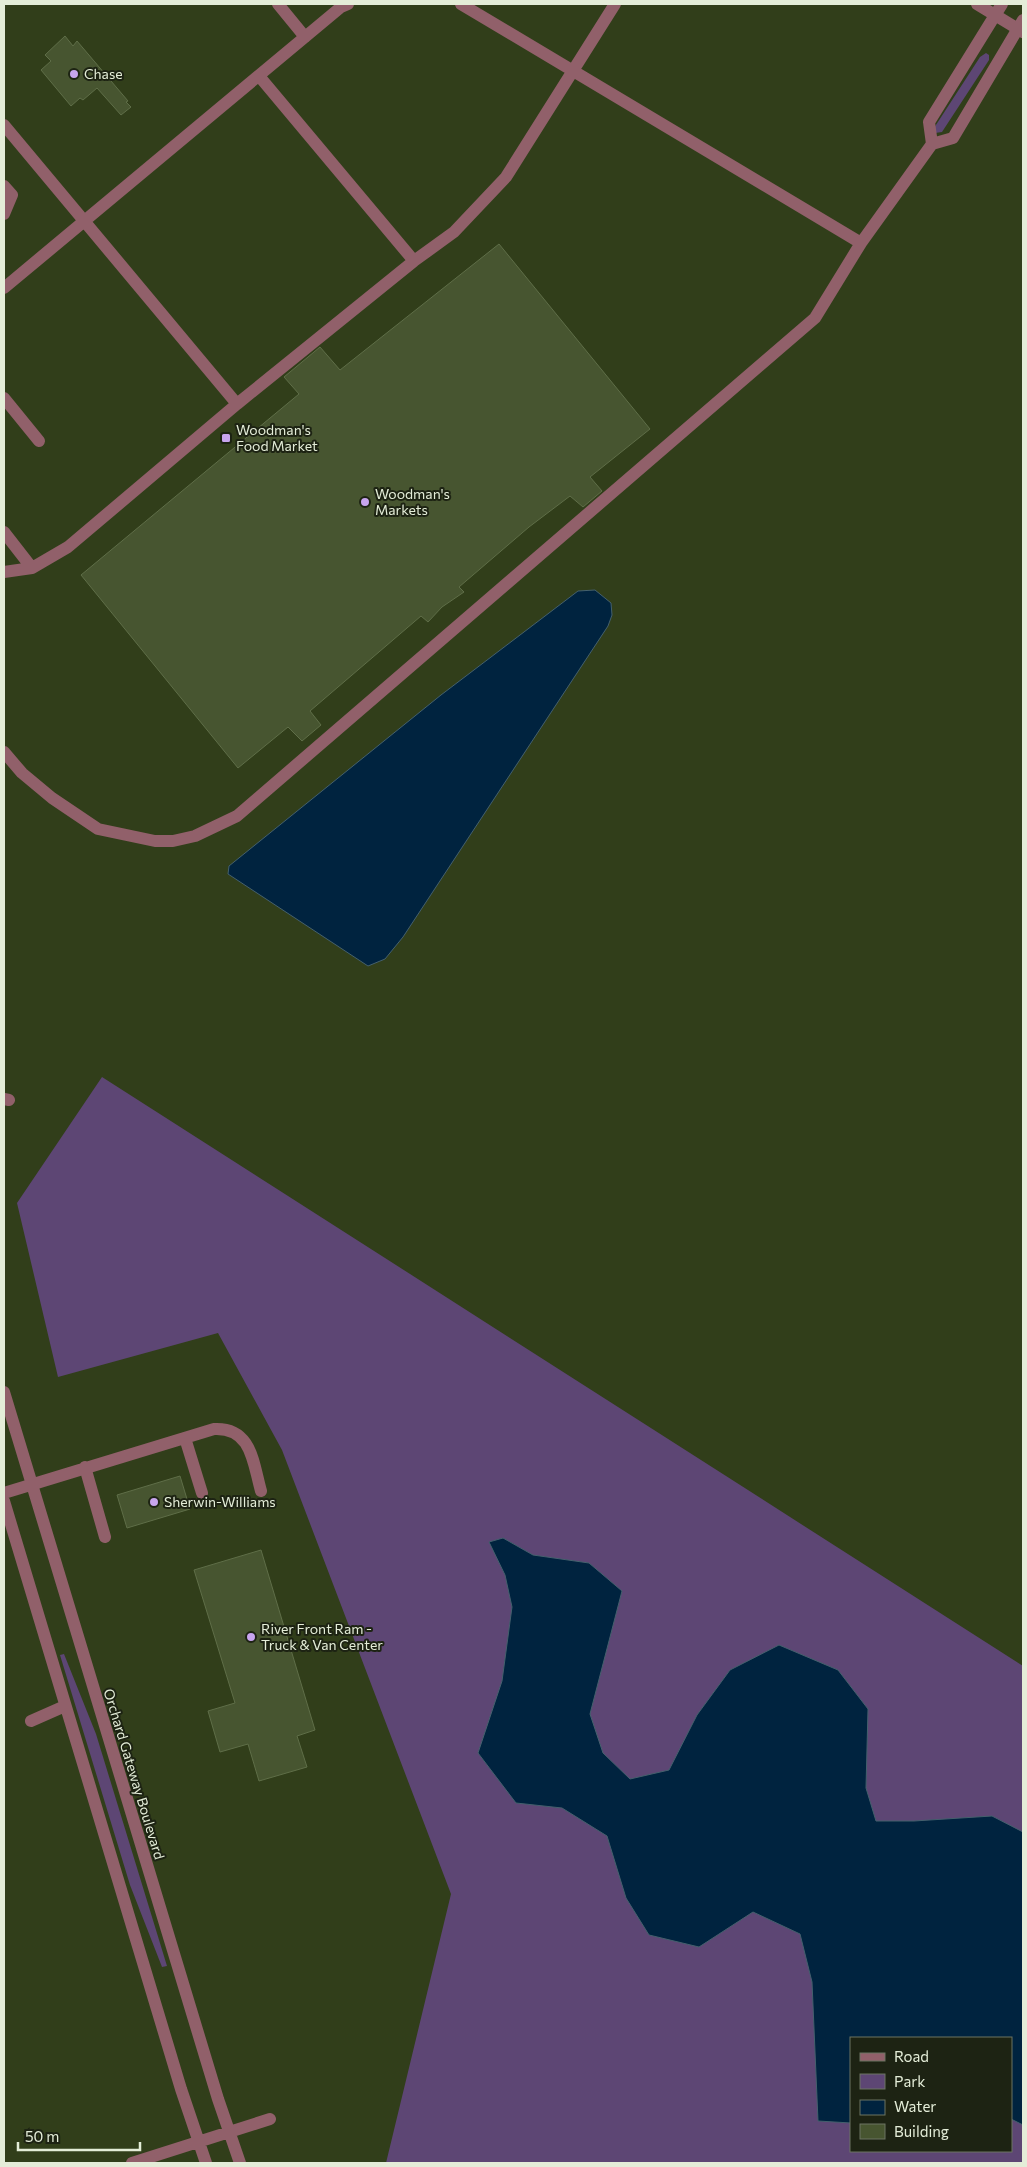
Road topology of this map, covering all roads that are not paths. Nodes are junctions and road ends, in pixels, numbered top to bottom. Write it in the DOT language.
graph roads {
  1 [pos="278,4"];
  2 [pos="348,4"];
  3 [pos="461,4"];
  4 [pos="615,4"];
  5 [pos="977,4"];
  6 [pos="998,9"];
  7 [pos="1021,27"];
  8 [pos="305,37"];
  9 [pos="574,71"];
  10 [pos="259,76"];
  11 [pos="4,125"];
  12 [pos="932,144"];
  13 [pos="4,186"];
  14 [pos="4,214"];
  15 [pos="85,221"];
  16 [pos="861,243"];
  17 [pos="414,261"];
  18 [pos="4,288"];
  19 [pos="4,398"];
  20 [pos="236,404"];
  21 [pos="39,441"];
  22 [pos="4,532"];
  23 [pos="32,568"];
  24 [pos="4,572"];
  25 [pos="4,752"];
  26 [pos="4,1392"];
  27 [pos="185,1438"];
  28 [pos="85,1467"];
  29 [pos="31,1484"];
  30 [pos="261,1491"];
  31 [pos="4,1493"];
  32 [pos="202,1493"];
  33 [pos="4,1501"];
  34 [pos="105,1537"];
  35 [pos="65,1706"];
  36 [pos="31,1721"];
  37 [pos="270,2119"];
  38 [pos="228,2132"];
  39 [pos="199,2143"];
  40 [pos="132,2163"];
  41 [pos="206,2163"];
  42 [pos="240,2163"];
  1 -- 8 [label="street"];
  2 -- 8 [label="street"];
  3 -- 9 [label="street"];
  4 -- 9 [label="street"];
  5 -- 6 [label="street"];
  6 -- 7 [label="street"];
  6 -- 12 [label="street"];
  7 -- 12 [label="street"];
  8 -- 10 [label="street"];
  9 -- 16 [label="street"];
  9 -- 17 [label="street"];
  10 -- 15 [label="street"];
  10 -- 17 [label="street"];
  11 -- 15 [label="street"];
  12 -- 16 [label="street"];
  13 -- 14 [label="street"];
  15 -- 18 [label="street"];
  15 -- 20 [label="street"];
  16 -- 25 [label="street"];
  17 -- 20 [label="street"];
  19 -- 21 [label="street"];
  20 -- 23 [label="street"];
  22 -- 23 [label="street"];
  23 -- 24 [label="street"];
  26 -- 29 [label="street, Orchard Gateway Boulevard"];
  27 -- 28 [label="street"];
  27 -- 30 [label="street"];
  27 -- 32 [label="street"];
  28 -- 29 [label="street"];
  28 -- 34 [label="street"];
  29 -- 31 [label="street"];
  29 -- 38 [label="street, Orchard Gateway Boulevard"];
  33 -- 35 [label="street"];
  35 -- 36 [label="street"];
  35 -- 39 [label="street"];
  37 -- 38 [label="street"];
  38 -- 39 [label="street"];
  38 -- 42 [label="street, Orchard Gateway Boulevard"];
  39 -- 40 [label="street"];
  39 -- 41 [label="street"];
}
